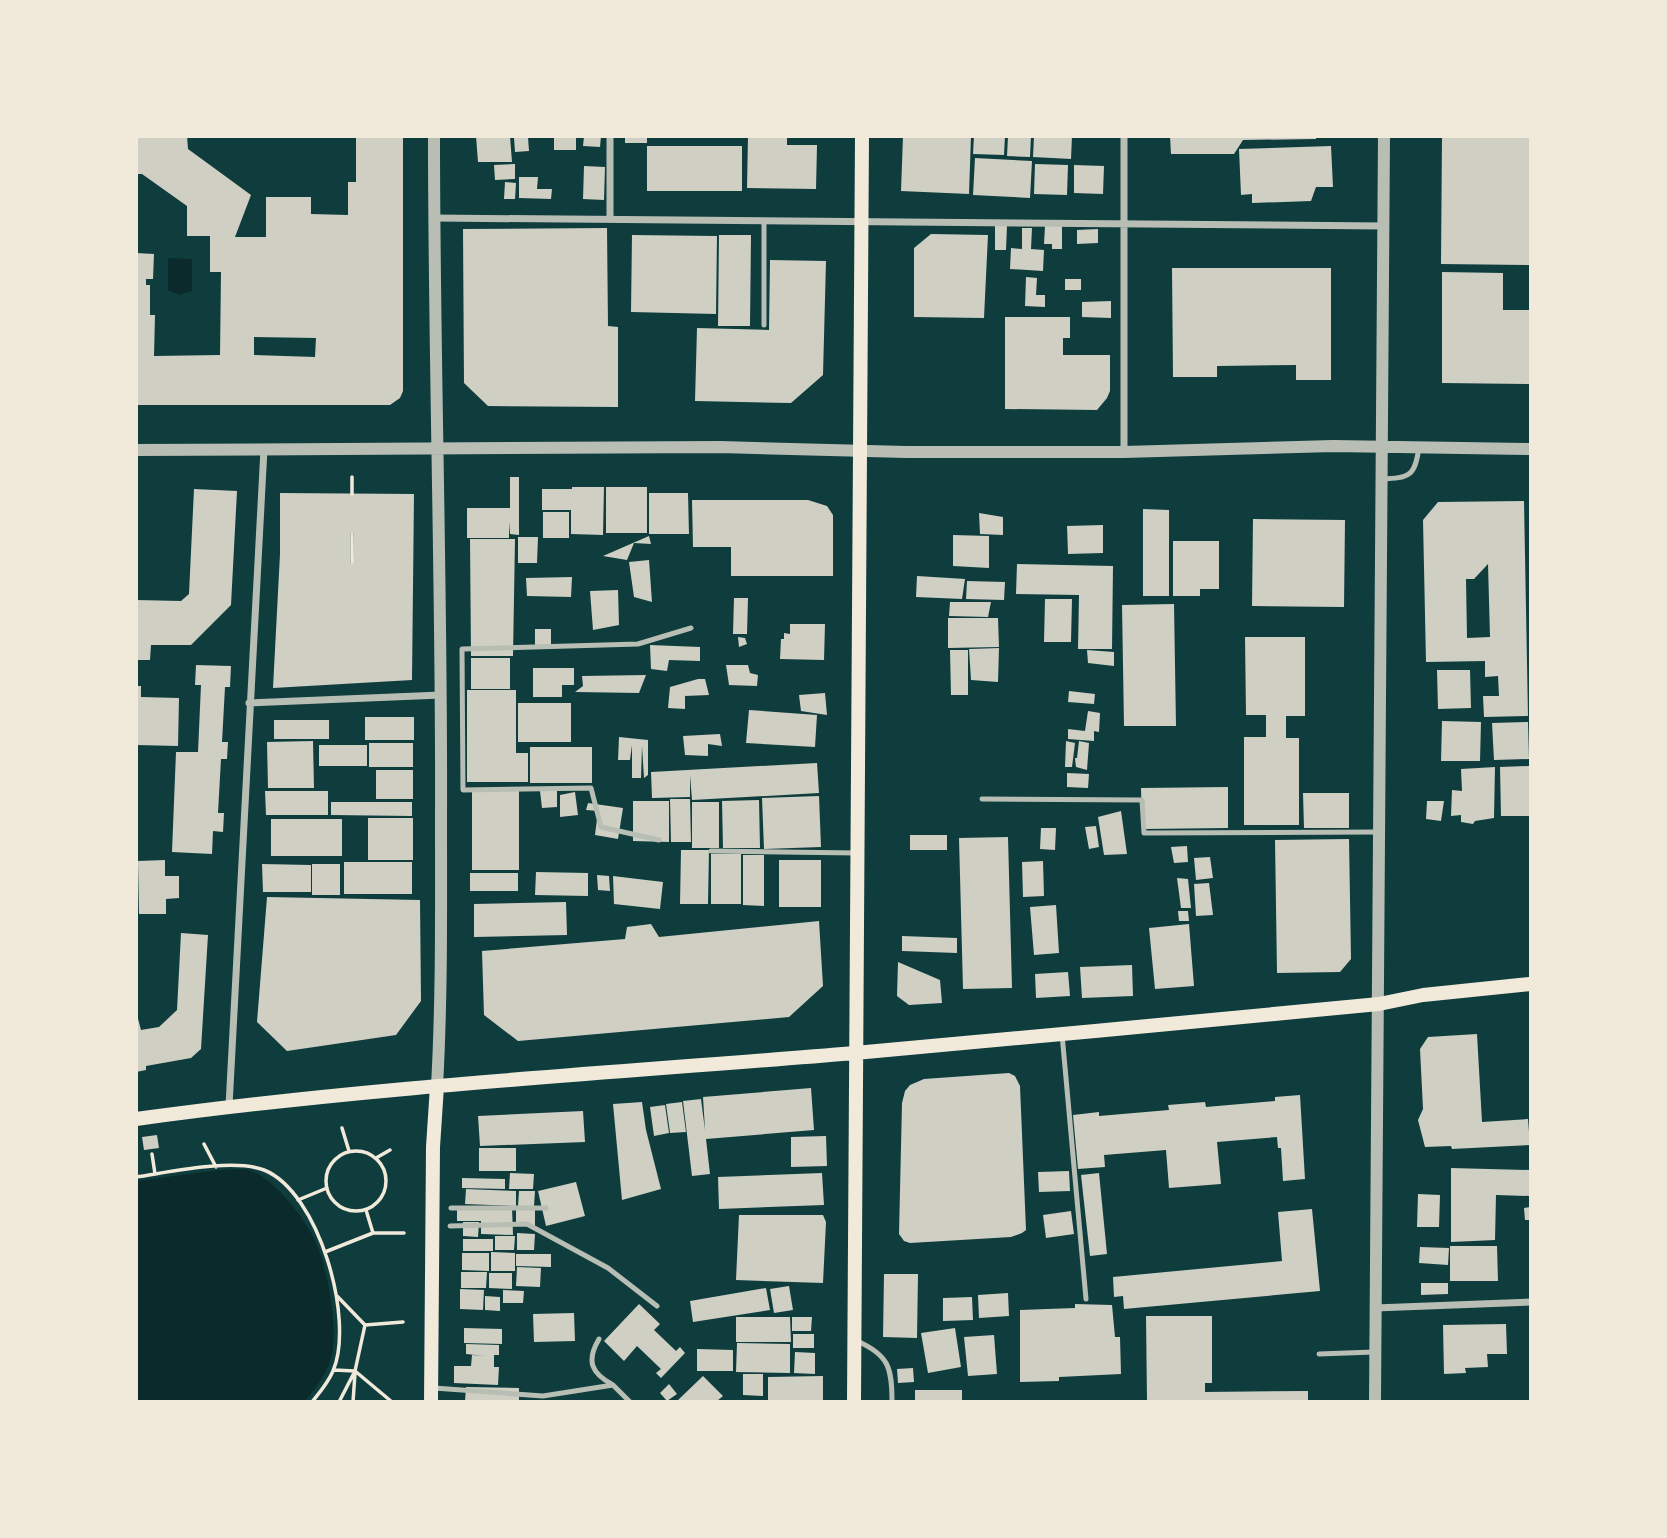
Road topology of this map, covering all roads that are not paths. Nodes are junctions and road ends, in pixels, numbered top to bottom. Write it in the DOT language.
graph roads {
  1 [pos="434,136"];
  2 [pos="610,136"];
  3 [pos="862,136"];
  4 [pos="1124,136"];
  5 [pos="1384,136"];
  6 [pos="434,218"];
  7 [pos="610,219"];
  8 [pos="764,221"];
  9 [pos="860,222"];
  10 [pos="1124,224"];
  11 [pos="1384,226"];
  12 [pos="764,326"];
  13 [pos="1381,446"];
  14 [pos="1419,447"];
  15 [pos="264,449"];
  16 [pos="1531,449"];
  17 [pos="136,450"];
  18 [pos="437,450"];
  19 [pos="859,451"];
  20 [pos="1124,452"];
  21 [pos="1381,479"];
  22 [pos="691,628"];
  23 [pos="441,695"];
  24 [pos="249,703"];
  25 [pos="982,799"];
  26 [pos="1380,832"];
  27 [pos="659,841"];
  28 [pos="711,851"];
  29 [pos="857,853"];
  30 [pos="1531,984"];
  31 [pos="1379,1004"];
  32 [pos="1062,1034"];
  33 [pos="855,1053"];
  34 [pos="437,1086"];
  35 [pos="229,1106"];
  36 [pos="136,1119"];
  37 [pos="451,1208"];
  38 [pos="546,1208"];
  39 [pos="450,1226"];
  40 [pos="1086,1298"];
  41 [pos="1531,1302"];
  42 [pos="657,1306"];
  43 [pos="1374,1308"];
  44 [pos="599,1339"];
  45 [pos="854,1340"];
  46 [pos="1374,1352"];
  47 [pos="1319,1354"];
  48 [pos="613,1385"];
  49 [pos="431,1395"];
  50 [pos="630,1402"];
  51 [pos="854,1402"];
  52 [pos="892,1402"];
  53 [pos="1375,1402"];
  1 -- 6 [label="street"];
  2 -- 7 [label="street"];
  3 -- 9 [label="main road"];
  4 -- 10 [label="street"];
  5 -- 11 [label="street"];
  6 -- 7 [label="street"];
  6 -- 18 [label="street"];
  7 -- 8 [label="street"];
  8 -- 9 [label="street"];
  8 -- 12 [label="lane"];
  9 -- 10 [label="street"];
  9 -- 19 [label="main road"];
  10 -- 11 [label="street"];
  10 -- 20 [label="street"];
  11 -- 13 [label="street"];
  13 -- 14 [label="street"];
  13 -- 20 [label="street"];
  13 -- 21 [label="street"];
  14 -- 16 [label="street"];
  14 -- 21 [label="lane"];
  15 -- 17 [label="street"];
  15 -- 18 [label="street"];
  15 -- 24 [label="street"];
  18 -- 19 [label="street"];
  18 -- 23 [label="street"];
  19 -- 20 [label="street"];
  19 -- 29 [label="main road"];
  21 -- 26 [label="street"];
  22 -- 27 [label="lane"];
  23 -- 24 [label="street"];
  23 -- 34 [label="street"];
  24 -- 35 [label="street"];
  25 -- 26 [label="lane"];
  26 -- 31 [label="street"];
  28 -- 29 [label="lane"];
  29 -- 33 [label="main road"];
  30 -- 31 [label="main road"];
  31 -- 32 [label="main road"];
  31 -- 43 [label="street"];
  32 -- 33 [label="main road"];
  32 -- 40 [label="lane"];
  33 -- 34 [label="main road"];
  33 -- 45 [label="main road"];
  34 -- 35 [label="main road"];
  34 -- 49 [label="main road"];
  35 -- 36 [label="main road"];
  37 -- 38 [label="lane"];
  39 -- 42 [label="lane"];
  41 -- 43 [label="street"];
  43 -- 46 [label="street"];
  44 -- 48 [label="lane"];
  45 -- 51 [label="main road"];
  45 -- 52 [label="lane"];
  46 -- 47 [label="lane"];
  46 -- 53 [label="street"];
  48 -- 49 [label="lane"];
  48 -- 50 [label="lane"];
}
